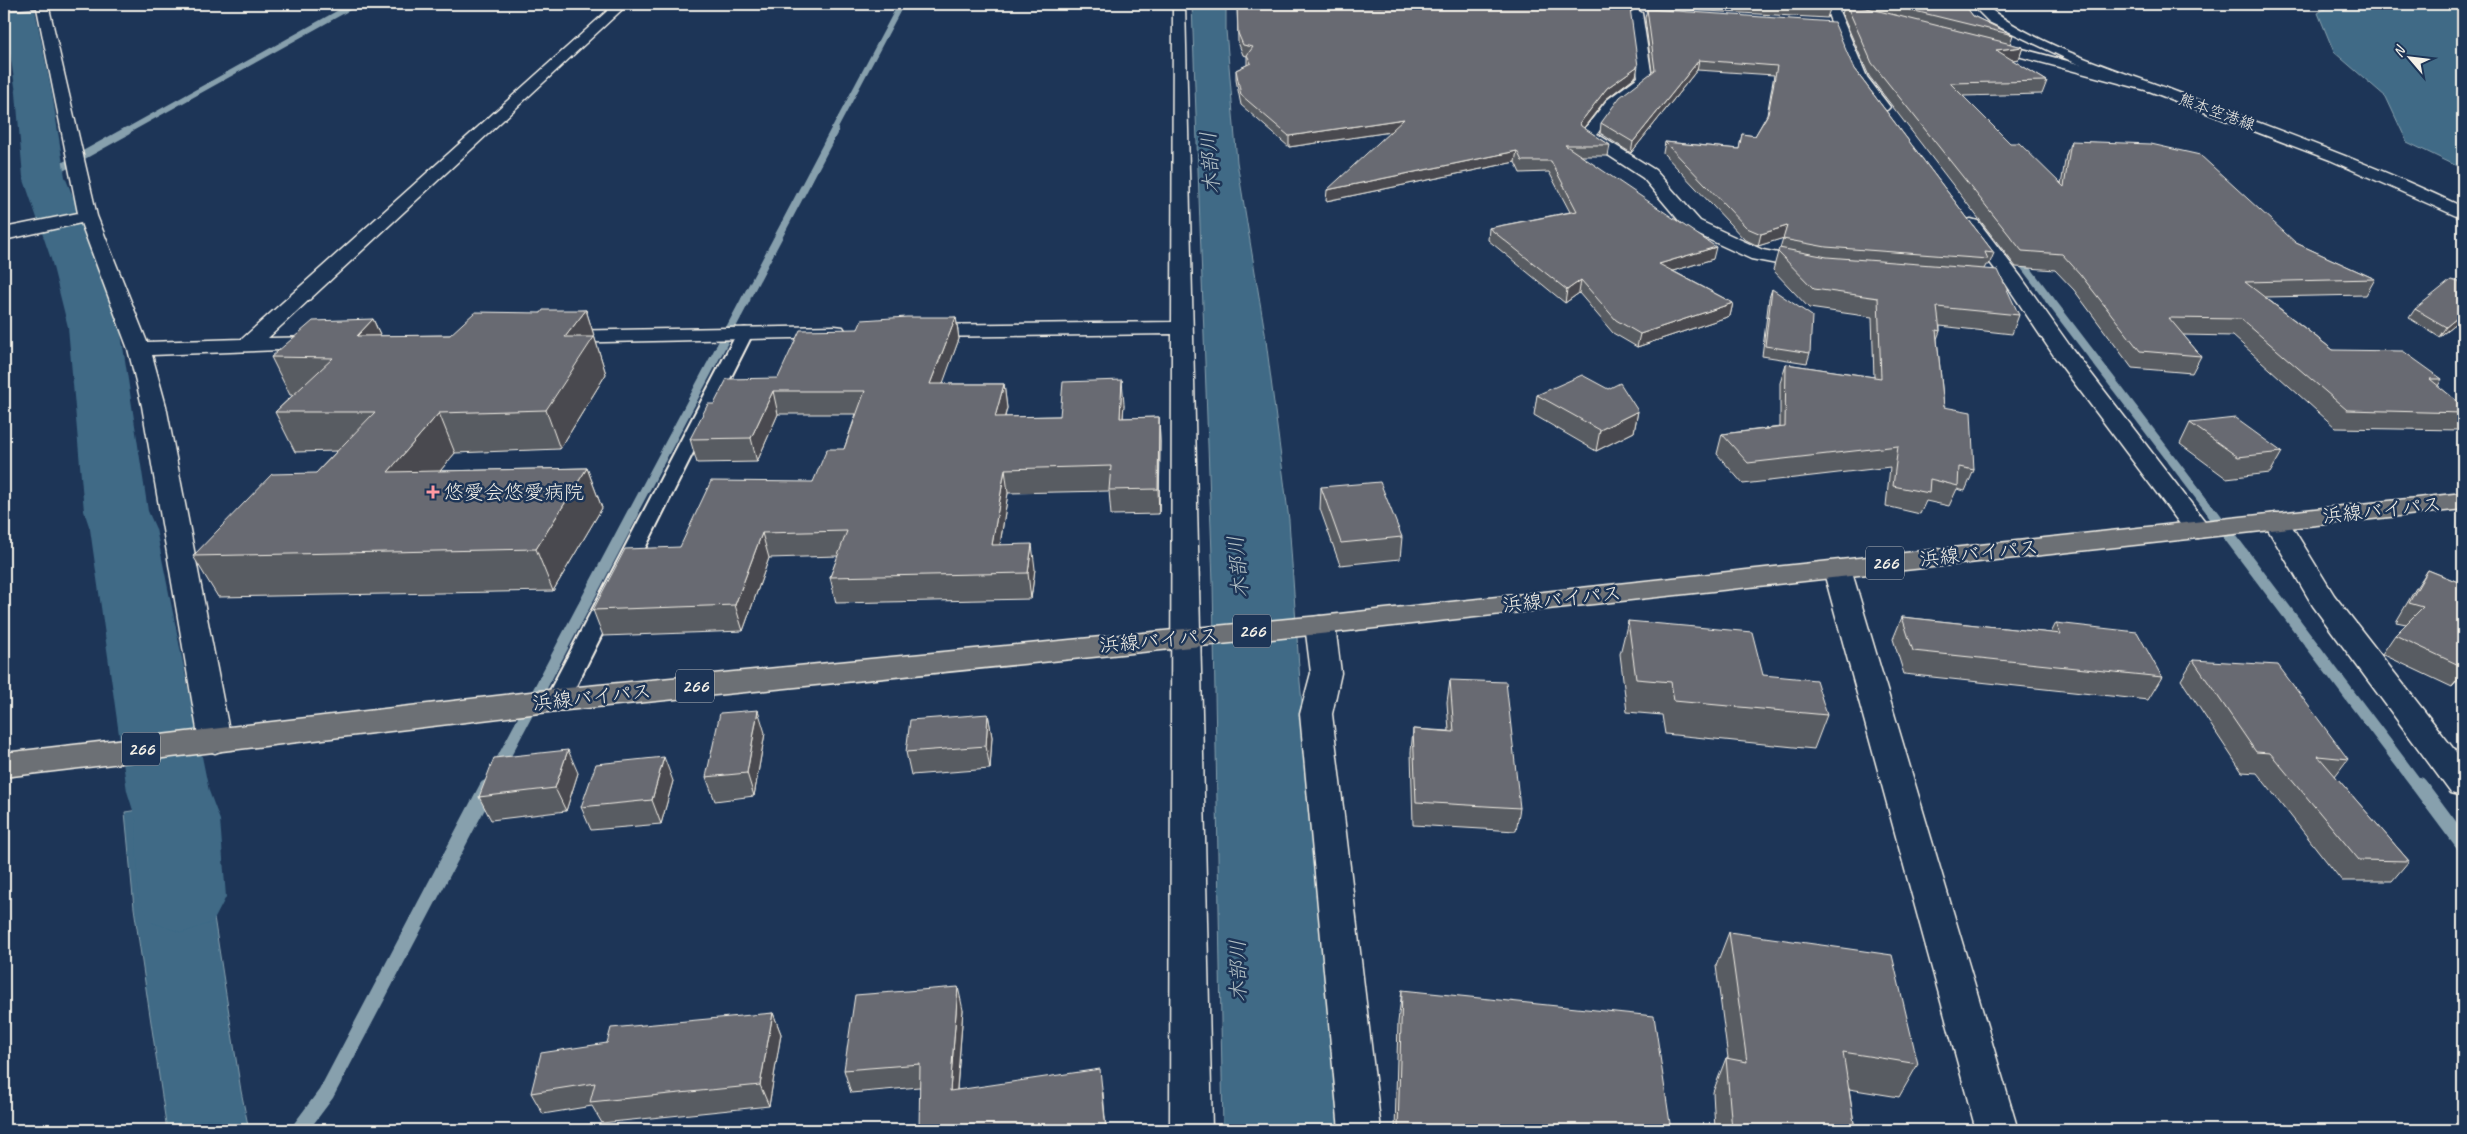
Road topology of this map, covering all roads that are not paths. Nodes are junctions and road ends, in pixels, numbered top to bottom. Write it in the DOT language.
graph roads {
  1 [pos="36,4"];
  2 [pos="50,4"];
  3 [pos="622,4"];
  4 [pos="1179,4"];
  5 [pos="1830,4"];
  6 [pos="1976,4"];
  7 [pos="4,6"];
  8 [pos="1849,10"];
  9 [pos="1618,12"];
  10 [pos="1820,24"];
  11 [pos="1839,25"];
  12 [pos="1969,39"];
  13 [pos="2149,87"];
  14 [pos="1890,117"];
  15 [pos="1960,210"];
  16 [pos="2463,214"];
  17 [pos="88,216"];
  18 [pos="7,233"];
  19 [pos="1832,268"];
  20 [pos="1181,328"];
  21 [pos="904,331"];
  22 [pos="854,332"];
  23 [pos="745,333"];
  24 [pos="533,338"];
  25 [pos="347,342"];
  26 [pos="248,345"];
  27 [pos="139,349"];
  28 [pos="2463,501"];
  29 [pos="2276,522"];
  30 [pos="2198,530"];
  31 [pos="1837,568"];
  32 [pos="1313,626"];
  33 [pos="1191,636"];
  34 [pos="557,700"];
  35 [pos="204,742"];
  36 [pos="4,765"];
  37 [pos="2463,784"];
  38 [pos="1191,1130"];
  39 [pos="1360,1130"];
  40 [pos="1997,1130"];
  1 -- 2 [label="street"];
  1 -- 7 [label="street"];
  1 -- 17 [label="street"];
  3 -- 26 [label="street"];
  4 -- 20 [label="street"];
  5 -- 8 [label="street"];
  5 -- 11 [label="street"];
  6 -- 13 [label="street, 熊本空港線"];
  9 -- 19 [label="street"];
  10 -- 11 [label="street"];
  11 -- 14 [label="street"];
  12 -- 13 [label="street"];
  13 -- 16 [label="street, 熊本空港線"];
  15 -- 30 [label="street"];
  17 -- 18 [label="street"];
  17 -- 27 [label="street"];
  20 -- 21 [label="street"];
  20 -- 33 [label="street"];
  22 -- 23 [label="street"];
  23 -- 24 [label="street"];
  23 -- 34 [label="lane"];
  25 -- 26 [label="street"];
  26 -- 27 [label="street"];
  27 -- 35 [label="street"];
  28 -- 29 [label="highway, 浜線バイパス / 266"];
  29 -- 30 [label="highway, 浜線バイパス / 266"];
  29 -- 37 [label="street"];
  30 -- 31 [label="highway, 浜線バイパス / 266"];
  31 -- 32 [label="highway, 浜線バイパス / 266"];
  31 -- 40 [label="street"];
  32 -- 33 [label="highway, 浜線バイパス / 266"];
  32 -- 39 [label="street"];
  33 -- 34 [label="highway, 浜線バイパス / 266"];
  33 -- 38 [label="street"];
  34 -- 35 [label="highway, 浜線バイパス / 266"];
  35 -- 36 [label="highway, 浜線バイパス / 266"];
}
